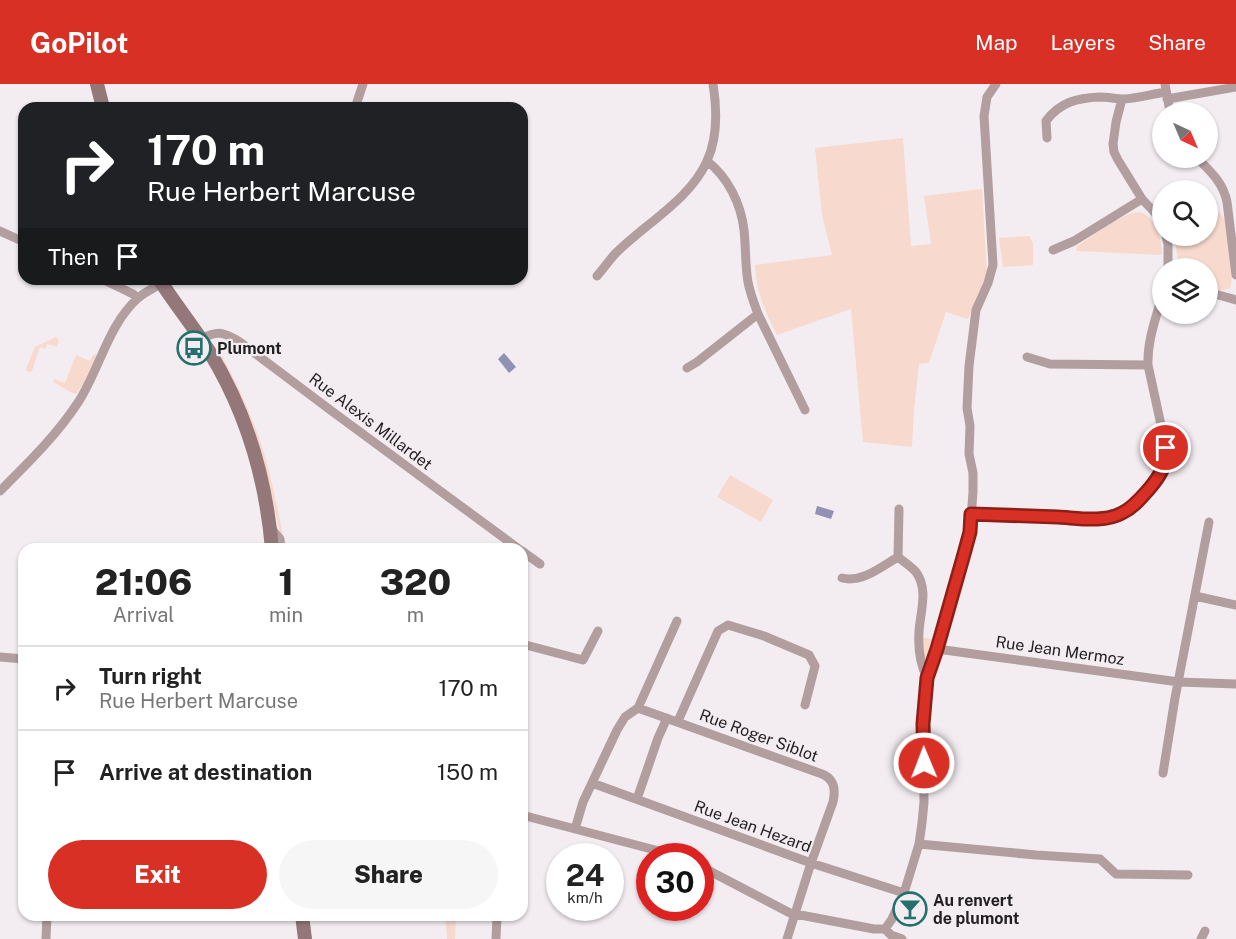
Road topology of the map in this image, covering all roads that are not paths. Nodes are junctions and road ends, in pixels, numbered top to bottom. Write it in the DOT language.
graph roads {
  1 [pos="98,84"];
  2 [pos="363,84"];
  3 [pos="713,84"];
  4 [pos="996,84"];
  5 [pos="1236,87"];
  6 [pos="1166,92"];
  7 [pos="1122,99"];
  8 [pos="102,102"];
  9 [pos="358,102"];
  10 [pos="1047,138"];
  11 [pos="707,161"];
  12 [pos="1207,168"];
  13 [pos="1143,199"];
  14 [pos="1152,209"];
  15 [pos="0,231"];
  16 [pos="18,239"];
  17 [pos="1053,250"];
  18 [pos="1235,263"];
  19 [pos="1236,275"];
  20 [pos="597,276"];
  21 [pos="114,285"];
  22 [pos="156,285"];
  23 [pos="164,285"];
  24 [pos="1218,295"];
  25 [pos="138,298"];
  26 [pos="1236,300"];
  27 [pos="758,314"];
  28 [pos="1155,324"];
  29 [pos="201,339"];
  30 [pos="1028,357"];
  31 [pos="1148,365"];
  32 [pos="687,368"];
  33 [pos="805,410"];
  34 [pos="0,491"];
  35 [pos="899,509"];
  36 [pos="971,514"];
  37 [pos="1209,522"];
  38 [pos="270,527"];
  39 [pos="271,543"];
  40 [pos="280,543"];
  41 [pos="511,543"];
  42 [pos="528,555"];
  43 [pos="898,557"];
  44 [pos="540,564"];
  45 [pos="842,578"];
  46 [pos="1195,597"];
  47 [pos="1236,605"];
  48 [pos="677,621"];
  49 [pos="598,631"];
  50 [pos="528,646"];
  51 [pos="937,649"];
  52 [pos="0,657"];
  53 [pos="18,658"];
  54 [pos="927,678"];
  55 [pos="1179,682"];
  56 [pos="1236,684"];
  57 [pos="805,705"];
  58 [pos="638,708"];
  59 [pos="667,718"];
  60 [pos="678,721"];
  61 [pos="1163,773"];
  62 [pos="592,783"];
  63 [pos="637,799"];
  64 [pos="528,817"];
  65 [pos="575,829"];
  66 [pos="919,844"];
  67 [pos="636,845"];
  68 [pos="812,863"];
  69 [pos="714,873"];
  70 [pos="1188,875"];
  71 [pos="904,893"];
  72 [pos="795,915"];
  73 [pos="47,921"];
  74 [pos="302,921"];
  75 [pos="497,921"];
  76 [pos="885,929"];
  77 [pos="46,939"];
  78 [pos="304,939"];
  79 [pos="496,939"];
  80 [pos="787,939"];
  81 [pos="902,939"];
  1 -- 8 [label="main road"];
  2 -- 9 [label="street"];
  3 -- 11 [label="street"];
  4 -- 36 [label="street"];
  5 -- 6 [label="street"];
  6 -- 7 [label="street"];
  7 -- 10 [label="street"];
  7 -- 13 [label="street"];
  11 -- 20 [label="street"];
  11 -- 27 [label="street"];
  12 -- 18 [label="street"];
  13 -- 14 [label="street"];
  13 -- 17 [label="street"];
  15 -- 16 [label="street"];
  18 -- 19 [label="street"];
  21 -- 25 [label="street"];
  22 -- 25 [label="street"];
  23 -- 29 [label="main road"];
  24 -- 26 [label="street"];
  25 -- 34 [label="street"];
  27 -- 32 [label="street"];
  27 -- 33 [label="street"];
  28 -- 31 [label="street"];
  29 -- 38 [label="main road"];
  29 -- 41 [label="street, Rue Alexis Millardet"];
  30 -- 31 [label="street"];
  31 -- 36 [label="street"];
  35 -- 43 [label="street"];
  36 -- 51 [label="street"];
  37 -- 46 [label="street"];
  38 -- 39 [label="main road"];
  38 -- 40 [label="street"];
  42 -- 44 [label="street, Rue Alexis Millardet"];
  43 -- 45 [label="street"];
  43 -- 54 [label="street"];
  46 -- 47 [label="street"];
  46 -- 55 [label="street"];
  48 -- 58 [label="street"];
  49 -- 50 [label="street"];
  51 -- 54 [label="street"];
  51 -- 55 [label="street, Rue Jean Mermoz"];
  52 -- 53 [label="street"];
  54 -- 66 [label="street"];
  55 -- 56 [label="street, Rue Jean Mermoz"];
  55 -- 61 [label="street"];
  57 -- 60 [label="street, Rue Roger Siblot"];
  58 -- 59 [label="street, Rue Roger Siblot"];
  58 -- 62 [label="street"];
  59 -- 60 [label="street, Rue Roger Siblot"];
  59 -- 63 [label="street"];
  60 -- 68 [label="street, Rue Roger Siblot"];
  62 -- 63 [label="street, Rue Jean Hezard"];
  62 -- 65 [label="street"];
  63 -- 68 [label="street, Rue Jean Hezard"];
  64 -- 65 [label="street"];
  65 -- 67 [label="street"];
  66 -- 70 [label="street"];
  66 -- 71 [label="street"];
  68 -- 71 [label="street, Rue Jean Hezard"];
  68 -- 72 [label="street, Rue Roger Siblot"];
  69 -- 72 [label="street"];
  71 -- 76 [label="street"];
  72 -- 76 [label="street"];
  72 -- 80 [label="street, Rue Roger Siblot"];
  73 -- 77 [label="street"];
  74 -- 78 [label="main road"];
  75 -- 79 [label="street"];
  76 -- 81 [label="street"];
}
